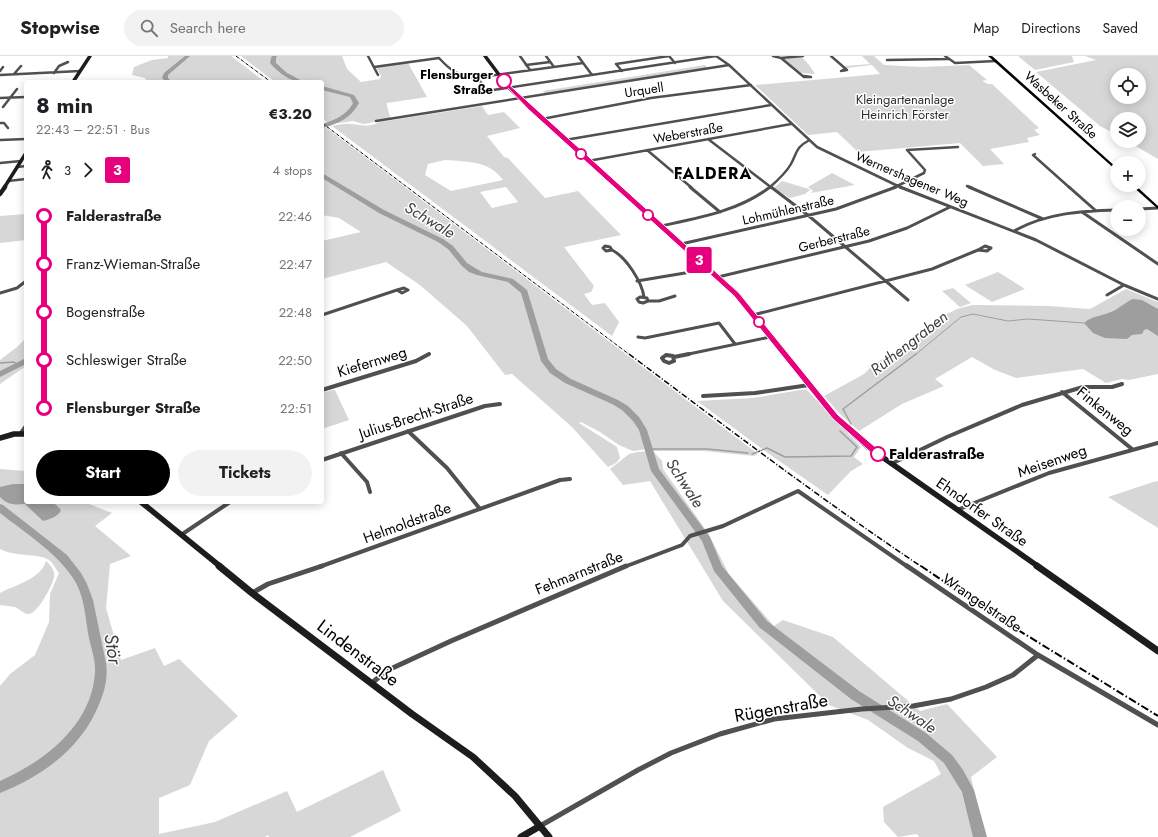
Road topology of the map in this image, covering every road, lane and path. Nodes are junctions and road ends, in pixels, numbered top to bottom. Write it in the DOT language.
graph roads {
  1 [pos="90,56"];
  2 [pos="368,56"];
  3 [pos="485,56"];
  4 [pos="520,56"];
  5 [pos="546,56"];
  6 [pos="578,56"];
  7 [pos="716,56"];
  8 [pos="773,56"];
  9 [pos="803,56"];
  10 [pos="831,56"];
  11 [pos="901,56"];
  12 [pos="945,56"];
  13 [pos="990,56"];
  14 [pos="781,58"];
  15 [pos="948,59"];
  16 [pos="887,60"];
  17 [pos="906,60"];
  18 [pos="996,61"];
  19 [pos="68,62"];
  20 [pos="550,62"];
  21 [pos="675,62"];
  22 [pos="583,63"];
  23 [pos="526,65"];
  24 [pos="729,65"];
  25 [pos="21,66"];
  26 [pos="3,67"];
  27 [pos="374,67"];
  28 [pos="554,67"];
  29 [pos="845,69"];
  30 [pos="530,70"];
  31 [pos="0,71"];
  32 [pos="80,71"];
  33 [pos="622,71"];
  34 [pos="54,73"];
  35 [pos="14,74"];
  36 [pos="499,74"];
  37 [pos="0,75"];
  38 [pos="378,75"];
  39 [pos="592,75"];
  40 [pos="804,76"];
  41 [pos="478,78"];
  42 [pos="74,80"];
  43 [pos="751,85"];
  44 [pos="509,88"];
  45 [pos="17,89"];
  46 [pos="24,97"];
  47 [pos="0,98"];
  48 [pos="11,98"];
  49 [pos="520,98"];
  50 [pos="771,105"];
  51 [pos="3,107"];
  52 [pos="542,119"];
  53 [pos="376,121"];
  54 [pos="0,123"];
  55 [pos="791,124"];
  56 [pos="8,128"];
  57 [pos="24,139"];
  58 [pos="708,139"];
  59 [pos="0,140"];
  60 [pos="565,140"];
  61 [pos="808,141"];
  62 [pos="958,147"];
  63 [pos="647,150"];
  64 [pos="1035,154"];
  65 [pos="24,156"];
  66 [pos="20,161"];
  67 [pos="588,161"];
  68 [pos="0,162"];
  69 [pos="1110,164"];
  70 [pos="24,166"];
  71 [pos="16,167"];
  72 [pos="24,179"];
  73 [pos="8,181"];
  74 [pos="898,186"];
  75 [pos="967,186"];
  76 [pos="772,187"];
  77 [pos="1140,192"];
  78 [pos="1,193"];
  79 [pos="1158,202"];
  80 [pos="1152,203"];
  81 [pos="950,207"];
  82 [pos="1158,208"];
  83 [pos="1146,209"];
  84 [pos="1095,210"];
  85 [pos="1110,210"];
  86 [pos="720,212"];
  87 [pos="1081,212"];
  88 [pos="809,216"];
  89 [pos="1042,220"];
  90 [pos="661,226"];
  91 [pos="1014,231"];
  92 [pos="681,244"];
  93 [pos="846,247"];
  94 [pos="612,250"];
  95 [pos="978,250"];
  96 [pos="1158,264"];
  97 [pos="709,269"];
  98 [pos="718,278"];
  99 [pos="638,281"];
  100 [pos="24,282"];
  101 [pos="887,282"];
  102 [pos="1124,285"];
  103 [pos="397,290"];
  104 [pos="0,293"];
  105 [pos="1107,295"];
  106 [pos="675,296"];
  107 [pos="644,297"];
  108 [pos="1158,299"];
  109 [pos="908,300"];
  110 [pos="648,301"];
  111 [pos="324,314"];
  112 [pos="753,315"];
  113 [pos="638,337"];
  114 [pos="770,337"];
  115 [pos="735,344"];
  116 [pos="429,354"];
  117 [pos="674,357"];
  118 [pos="1122,384"];
  119 [pos="809,385"];
  120 [pos="324,389"];
  121 [pos="1062,392"];
  122 [pos="703,396"];
  123 [pos="500,404"];
  124 [pos="408,431"];
  125 [pos="23,434"];
  126 [pos="0,438"];
  127 [pos="1158,443"];
  128 [pos="1132,448"];
  129 [pos="341,453"];
  130 [pos="324,459"];
  131 [pos="891,464"];
  132 [pos="570,479"];
  133 [pos="798,491"];
  134 [pos="370,492"];
  135 [pos="143,504"];
  136 [pos="227,504"];
  137 [pos="480,509"];
  138 [pos="957,510"];
  139 [pos="181,535"];
  140 [pos="252,593"];
  141 [pos="1157,648"];
  142 [pos="1038,654"];
  143 [pos="372,683"];
  144 [pos="1158,725"];
  145 [pos="540,826"];
  146 [pos="520,837"];
  147 [pos="549,837"];
  1 -- 32 [label="street"];
  2 -- 27 [label="street"];
  3 -- 36 [label="street, Ehndorfer Straße"];
  4 -- 23 [label="street"];
  5 -- 20 [label="street"];
  6 -- 22 [label="street"];
  7 -- 21 [label="street"];
  7 -- 24 [label="street, Wernershagener Weg"];
  8 -- 14 [label="street"];
  9 -- 14 [label="street"];
  10 -- 29 [label="street"];
  11 -- 17 [label="street"];
  12 -- 15 [label="street"];
  13 -- 18 [label="main road, Wasbeker Straße"];
  14 -- 40 [label="street"];
  15 -- 17 [label="street"];
  15 -- 18 [label="street"];
  16 -- 17 [label="street"];
  18 -- 69 [label="main road, Wasbeker Straße"];
  19 -- 34 [label="street"];
  20 -- 23 [label="street"];
  20 -- 28 [label="street"];
  21 -- 33 [label="street"];
  21 -- 33 [label="street"];
  22 -- 28 [label="street"];
  22 -- 39 [label="street"];
  23 -- 30 [label="street"];
  24 -- 43 [label="street, Wernershagener Weg"];
  24 -- 49 [label="street"];
  25 -- 35 [label="street"];
  26 -- 31 [label="street"];
  27 -- 38 [label="street"];
  27 -- 41 [label="street"];
  28 -- 30 [label="street"];
  30 -- 36 [label="street"];
  32 -- 34 [label="street"];
  32 -- 42 [label="street"];
  33 -- 39 [label="street"];
  34 -- 35 [label="street"];
  35 -- 37 [label="street"];
  36 -- 41 [label="street"];
  36 -- 44 [label="street, Ehndorfer Straße"];
  39 -- 44 [label="street"];
  41 -- 44 [label="street"];
  43 -- 50 [label="street, Wernershagener Weg"];
  43 -- 52 [label="street, Urquell"];
  44 -- 49 [label="street, Ehndorfer Straße"];
  45 -- 48 [label="street"];
  46 -- 48 [label="street"];
  47 -- 48 [label="street"];
  48 -- 51 [label="street"];
  49 -- 52 [label="street, Ehndorfer Straße"];
  49 -- 53 [label="street"];
  50 -- 55 [label="street, Wernershagener Weg"];
  50 -- 60 [label="street"];
  52 -- 60 [label="street, Ehndorfer Straße"];
  54 -- 56 [label="street"];
  55 -- 58 [label="street, Weberstraße"];
  55 -- 61 [label="street, Wernershagener Weg"];
  57 -- 59 [label="street"];
  58 -- 63 [label="street, Weberstraße"];
  58 -- 76 [label="street"];
  60 -- 67 [label="street, Ehndorfer Straße"];
  61 -- 74 [label="street, Wernershagener Weg"];
  61 -- 76 [label="street"];
  62 -- 74 [label="street, Lohmühlenstraße"];
  63 -- 67 [label="street, Weberstraße"];
  63 -- 86 [label="street"];
  64 -- 84 [label="street"];
  65 -- 66 [label="street"];
  66 -- 68 [label="street"];
  66 -- 71 [label="street"];
  67 -- 90 [label="street, Ehndorfer Straße"];
  70 -- 71 [label="street"];
  71 -- 73 [label="street"];
  72 -- 73 [label="street"];
  73 -- 78 [label="street"];
  74 -- 81 [label="street, Wernershagener Weg"];
  74 -- 88 [label="street, Lohmühlenstraße"];
  75 -- 89 [label="street"];
  76 -- 86 [label="street"];
  76 -- 88 [label="street"];
  77 -- 80 [label="main road"];
  79 -- 80 [label="street"];
  80 -- 82 [label="main road"];
  81 -- 91 [label="street, Wernershagener Weg"];
  81 -- 93 [label="street, Gerberstraße"];
  82 -- 83 [label="street"];
  84 -- 85 [label="street"];
  84 -- 87 [label="street"];
  86 -- 90 [label="street"];
  87 -- 89 [label="street"];
  87 -- 96 [label="street"];
  88 -- 92 [label="street, Lohmühlenstraße"];
  88 -- 93 [label="street"];
  89 -- 91 [label="street"];
  90 -- 92 [label="street, Ehndorfer Straße"];
  91 -- 102 [label="street, Wernershagener Weg"];
  92 -- 97 [label="street, Ehndorfer Straße"];
  93 -- 98 [label="street, Gerberstraße"];
  93 -- 101 [label="street"];
  94 -- 99 [label="street"];
  95 -- 101 [label="street"];
  97 -- 98 [label="street, Ehndorfer Straße"];
  97 -- 99 [label="street"];
  98 -- 112 [label="street, Ehndorfer Straße"];
  99 -- 107 [label="street"];
  100 -- 104 [label="street"];
  101 -- 109 [label="street"];
  101 -- 112 [label="street"];
  102 -- 105 [label="street"];
  102 -- 108 [label="street, Wernershagener Weg"];
  103 -- 111 [label="street"];
  106 -- 110 [label="street"];
  107 -- 110 [label="street"];
  107 -- 110 [label="street"];
  112 -- 114 [label="street, Ehndorfer Straße"];
  113 -- 115 [label="street"];
  114 -- 115 [label="street"];
  114 -- 119 [label="street, Ehndorfer Straße"];
  115 -- 117 [label="street"];
  116 -- 120 [label="street, Kiefernweg"];
  118 -- 121 [label="street"];
  119 -- 122 [label="street"];
  119 -- 131 [label="street, Ehndorfer Straße"];
  121 -- 128 [label="street, Finkenweg"];
  121 -- 131 [label="street"];
  123 -- 124 [label="street, Julius-Brecht-Straße"];
  124 -- 129 [label="street, Julius-Brecht-Straße"];
  124 -- 137 [label="street"];
  125 -- 126 [label="street"];
  127 -- 128 [label="street, Meisenweg"];
  128 -- 138 [label="street, Meisenweg"];
  129 -- 130 [label="street, Julius-Brecht-Straße"];
  129 -- 134 [label="street"];
  131 -- 138 [label="street, Ehndorfer Straße"];
  132 -- 137 [label="street, Helmoldstraße"];
  133 -- 142 [label="street, Wrangelstraße"];
  133 -- 143 [label="street, Fehmarnstraße"];
  135 -- 139 [label="street, Lindenstraße"];
  136 -- 139 [label="street"];
  137 -- 140 [label="street, Helmoldstraße"];
  138 -- 141 [label="street, Ehndorfer Straße"];
  139 -- 140 [label="street, Lindenstraße"];
  140 -- 143 [label="street, Lindenstraße"];
  142 -- 144 [label="street, Wrangelstraße"];
  142 -- 145 [label="street, Rügenstraße"];
  143 -- 145 [label="street, Lindenstraße"];
  145 -- 146 [label="street"];
  145 -- 147 [label="street, Lindenstraße"];
}
